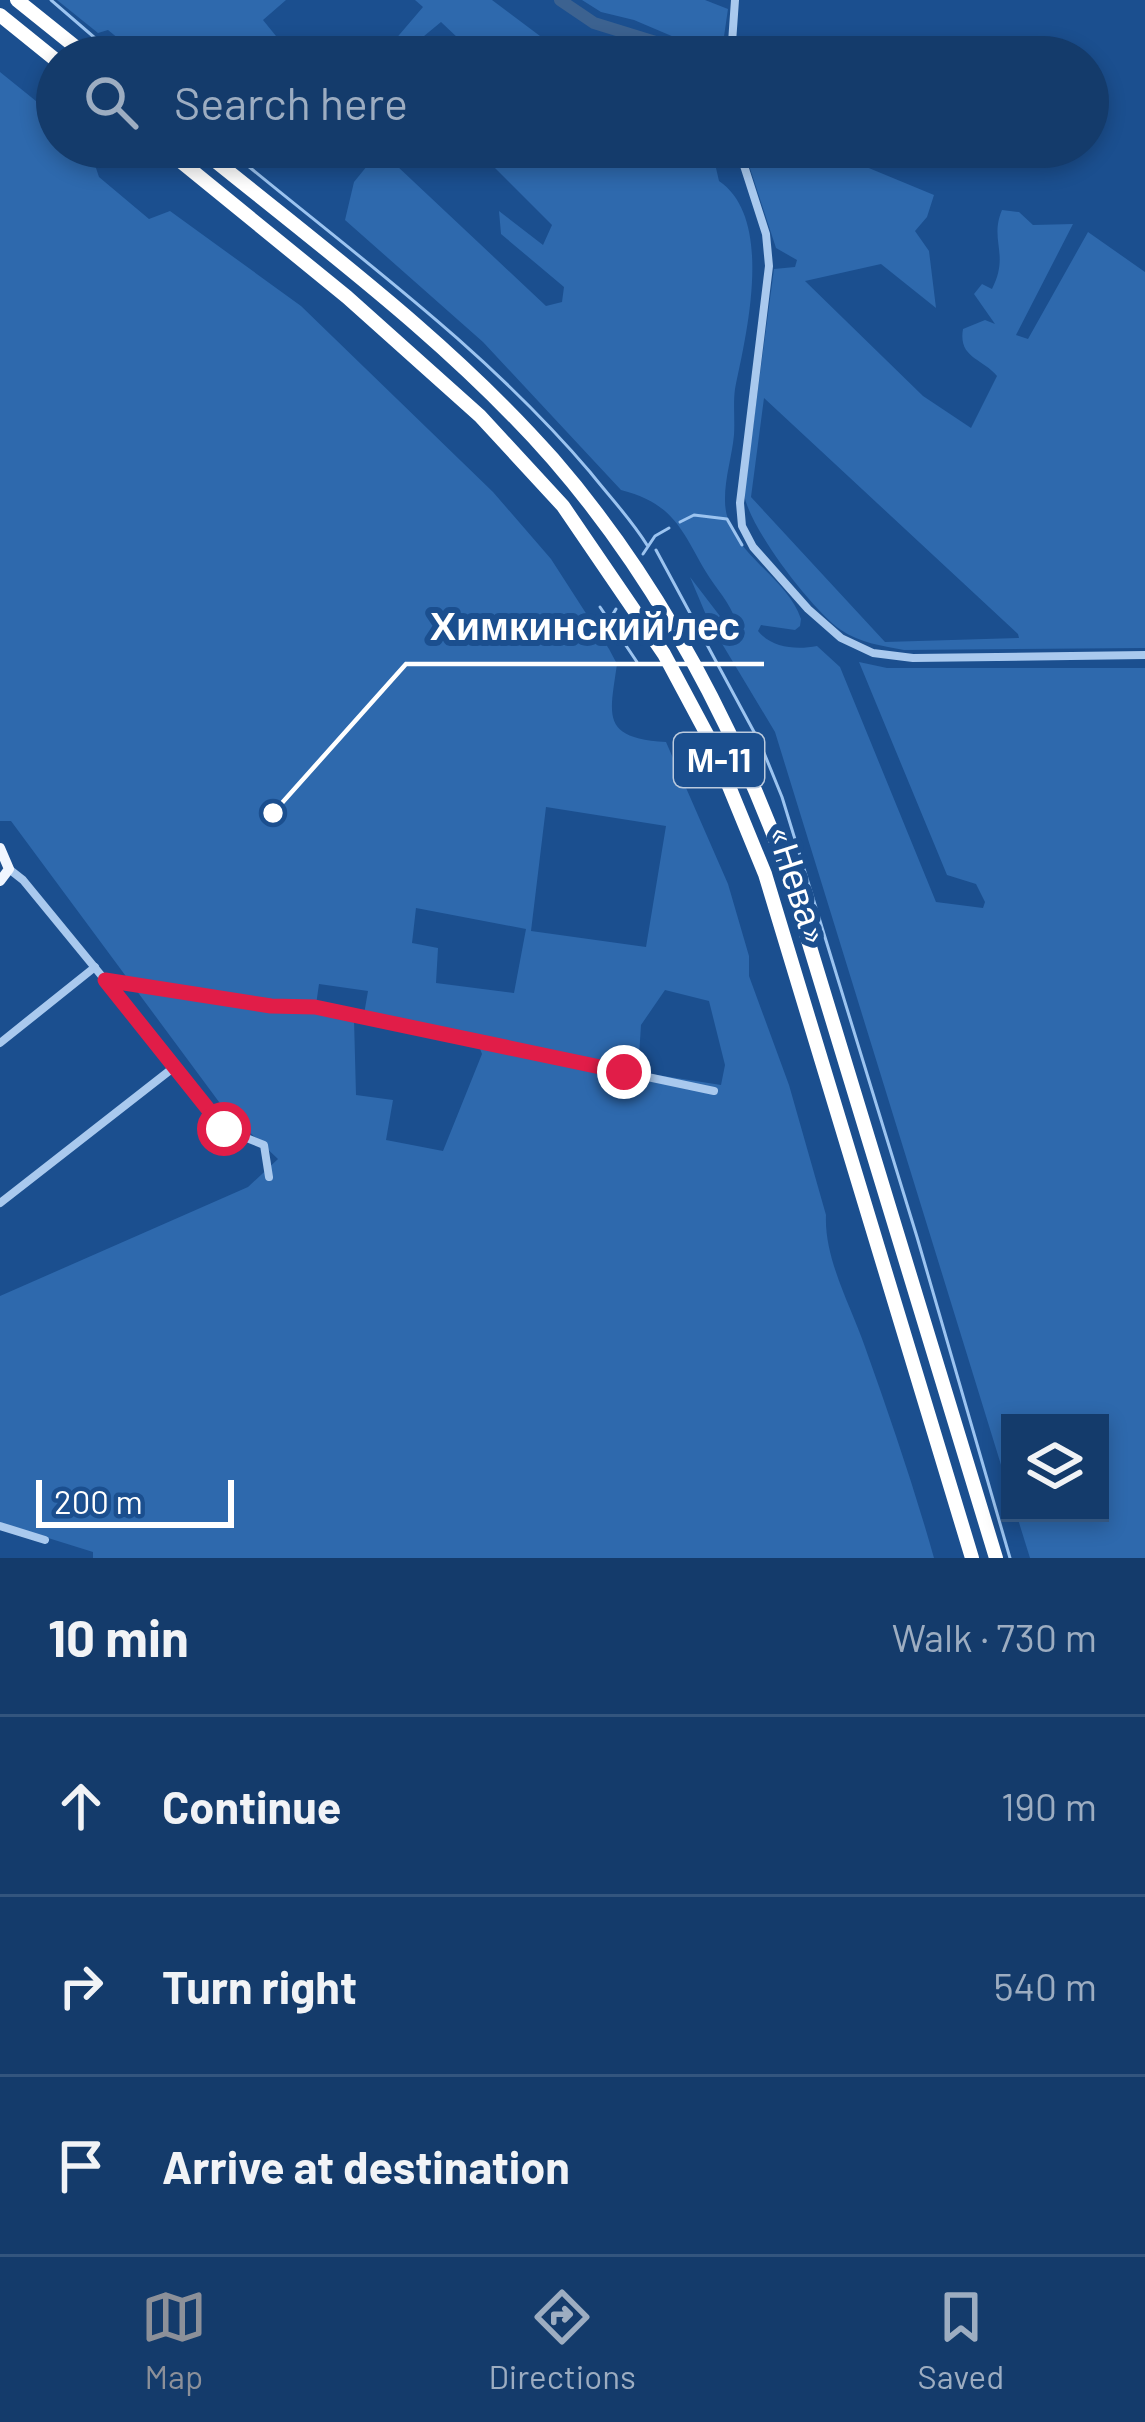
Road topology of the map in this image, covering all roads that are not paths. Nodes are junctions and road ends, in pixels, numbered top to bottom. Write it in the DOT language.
graph roads {
  1 [pos="16,0"];
  2 [pos="735,0"];
  3 [pos="0,15"];
  4 [pos="61,36"];
  5 [pos="732,36"];
  6 [pos="36,44"];
  7 [pos="189,168"];
  8 [pos="224,168"];
  9 [pos="745,168"];
  10 [pos="1145,655"];
  11 [pos="0,848"];
  12 [pos="9,869"];
  13 [pos="0,881"];
  14 [pos="95,968"];
  15 [pos="105,980"];
  16 [pos="0,1043"];
  17 [pos="173,1068"];
  18 [pos="714,1091"];
  19 [pos="269,1177"];
  20 [pos="0,1203"];
  21 [pos="0,1526"];
  22 [pos="45,1540"];
  23 [pos="973,1558"];
  24 [pos="996,1558"];
  1 -- 4 [label="highway"];
  2 -- 5 [label="street"];
  3 -- 6 [label="highway"];
  7 -- 23 [label="highway, «Нева» / М-11"];
  8 -- 24 [label="highway, «Нева» / М-11"];
  9 -- 10 [label="street"];
  11 -- 12 [label="main road"];
  12 -- 13 [label="main road"];
  12 -- 14 [label="street"];
  14 -- 15 [label="street"];
  14 -- 16 [label="street"];
  15 -- 17 [label="street"];
  15 -- 18 [label="street"];
  17 -- 19 [label="street"];
  17 -- 20 [label="street"];
  21 -- 22 [label="street"];
}
